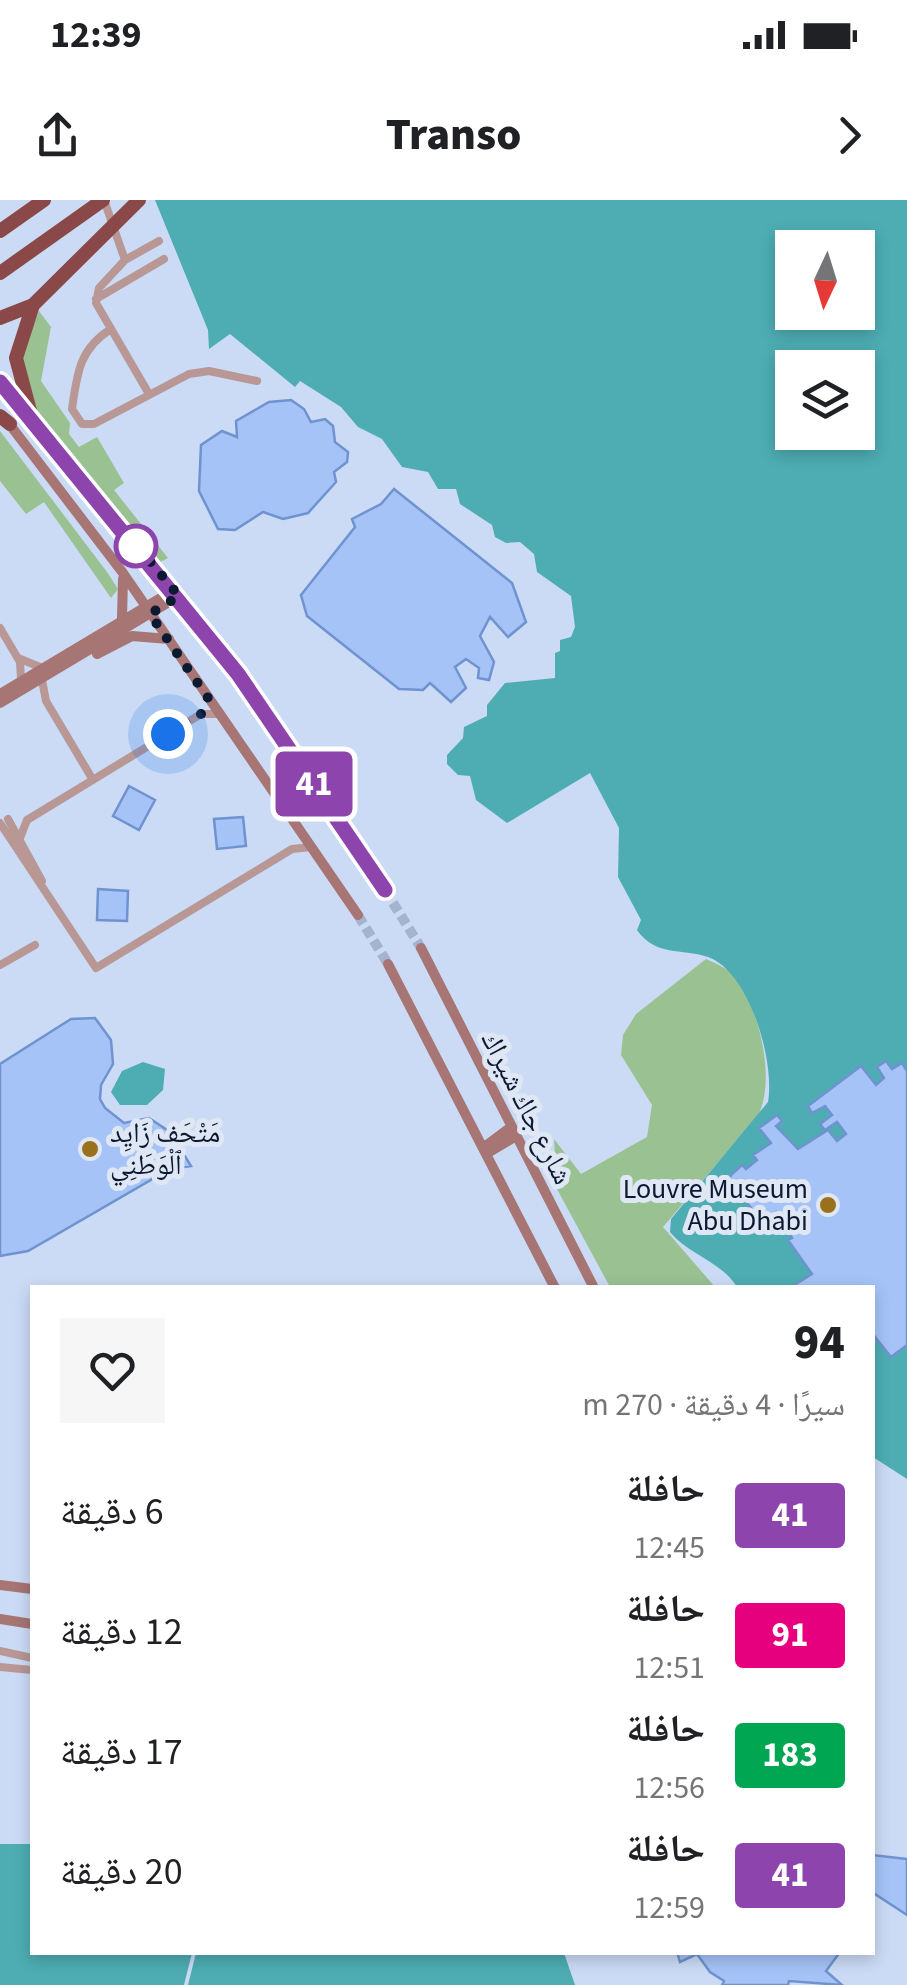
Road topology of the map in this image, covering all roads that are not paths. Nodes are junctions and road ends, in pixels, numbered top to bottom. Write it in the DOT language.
graph roads {
  1 [pos="44,200"];
  2 [pos="104,200"];
  3 [pos="139,200"];
  4 [pos="0,231"];
  5 [pos="159,241"];
  6 [pos="164,259"];
  7 [pos="124,262"];
  8 [pos="0,274"];
  9 [pos="132,278"];
  10 [pos="96,299"];
  11 [pos="33,305"];
  12 [pos="0,318"];
  13 [pos="111,329"];
  14 [pos="257,381"];
  15 [pos="0,382"];
  16 [pos="0,392"];
  17 [pos="149,394"];
  18 [pos="15,402"];
  19 [pos="3,418"];
  20 [pos="33,422"];
  21 [pos="123,573"];
  22 [pos="176,593"];
  23 [pos="147,610"];
  24 [pos="122,618"];
  25 [pos="0,628"];
  26 [pos="169,640"];
  27 [pos="18,658"];
  28 [pos="68,664"];
  29 [pos="40,667"];
  30 [pos="42,680"];
  31 [pos="25,684"];
  32 [pos="0,694"];
  33 [pos="208,698"];
  34 [pos="46,701"];
  35 [pos="0,702"];
  36 [pos="201,714"];
  37 [pos="219,714"];
  38 [pos="93,780"];
  39 [pos="27,820"];
  40 [pos="0,823"];
  41 [pos="300,831"];
  42 [pos="20,838"];
  43 [pos="312,848"];
  44 [pos="292,849"];
  45 [pos="385,890"];
  46 [pos="48,897"];
  47 [pos="358,914"];
  48 [pos="35,945"];
  49 [pos="420,948"];
  50 [pos="388,964"];
  51 [pos="0,966"];
  52 [pos="514,1132"];
  53 [pos="485,1151"];
  54 [pos="553,1285"];
  55 [pos="592,1285"];
  56 [pos="0,1585"];
  57 [pos="30,1589"];
  58 [pos="0,1620"];
  59 [pos="30,1623"];
  60 [pos="0,1652"];
  61 [pos="30,1658"];
  62 [pos="0,1666"];
  63 [pos="30,1670"];
  1 -- 4 [label="highway"];
  2 -- 7 [label="street"];
  2 -- 8 [label="highway"];
  3 -- 11 [label="highway"];
  5 -- 7 [label="street"];
  6 -- 9 [label="street"];
  7 -- 9 [label="street"];
  7 -- 10 [label="street"];
  9 -- 10 [label="street"];
  10 -- 13 [label="street"];
  11 -- 12 [label="highway"];
  11 -- 20 [label="highway"];
  13 -- 17 [label="street"];
  13 -- 17 [label="street"];
  14 -- 17 [label="street"];
  15 -- 18 [label="street"];
  16 -- 18 [label="street"];
  18 -- 20 [label="street"];
  19 -- 21 [label="street"];
  20 -- 22 [label="street"];
  21 -- 23 [label="street"];
  21 -- 24 [label="street"];
  22 -- 23 [label="street"];
  22 -- 45 [label="street"];
  23 -- 24 [label="street"];
  23 -- 26 [label="street"];
  23 -- 28 [label="street"];
  24 -- 29 [label="street"];
  25 -- 27 [label="street"];
  26 -- 28 [label="street"];
  26 -- 33 [label="street"];
  27 -- 29 [label="street"];
  27 -- 31 [label="street"];
  28 -- 30 [label="street"];
  29 -- 31 [label="street"];
  30 -- 31 [label="street"];
  30 -- 34 [label="street"];
  31 -- 32 [label="street"];
  31 -- 34 [label="street"];
  31 -- 35 [label="street"];
  33 -- 36 [label="street"];
  33 -- 37 [label="street"];
  34 -- 38 [label="street"];
  36 -- 37 [label="street"];
  36 -- 38 [label="street"];
  37 -- 41 [label="street"];
  38 -- 39 [label="street"];
  39 -- 42 [label="street"];
  39 -- 42 [label="street"];
  40 -- 46 [label="street"];
  41 -- 43 [label="street"];
  41 -- 44 [label="street"];
  42 -- 46 [label="street"];
  43 -- 44 [label="street"];
  43 -- 47 [label="street"];
  44 -- 46 [label="street"];
  48 -- 51 [label="street"];
  49 -- 52 [label="street, شارع جاك شيراك"];
  50 -- 53 [label="street, شارع جاك شيراك"];
  52 -- 53 [label="street"];
  52 -- 55 [label="street, شارع جاك شيراك"];
  53 -- 54 [label="street, شارع جاك شيراك"];
  56 -- 57 [label="street"];
  58 -- 59 [label="street"];
  60 -- 61 [label="street"];
  60 -- 62 [label="street"];
  62 -- 63 [label="street"];
}
